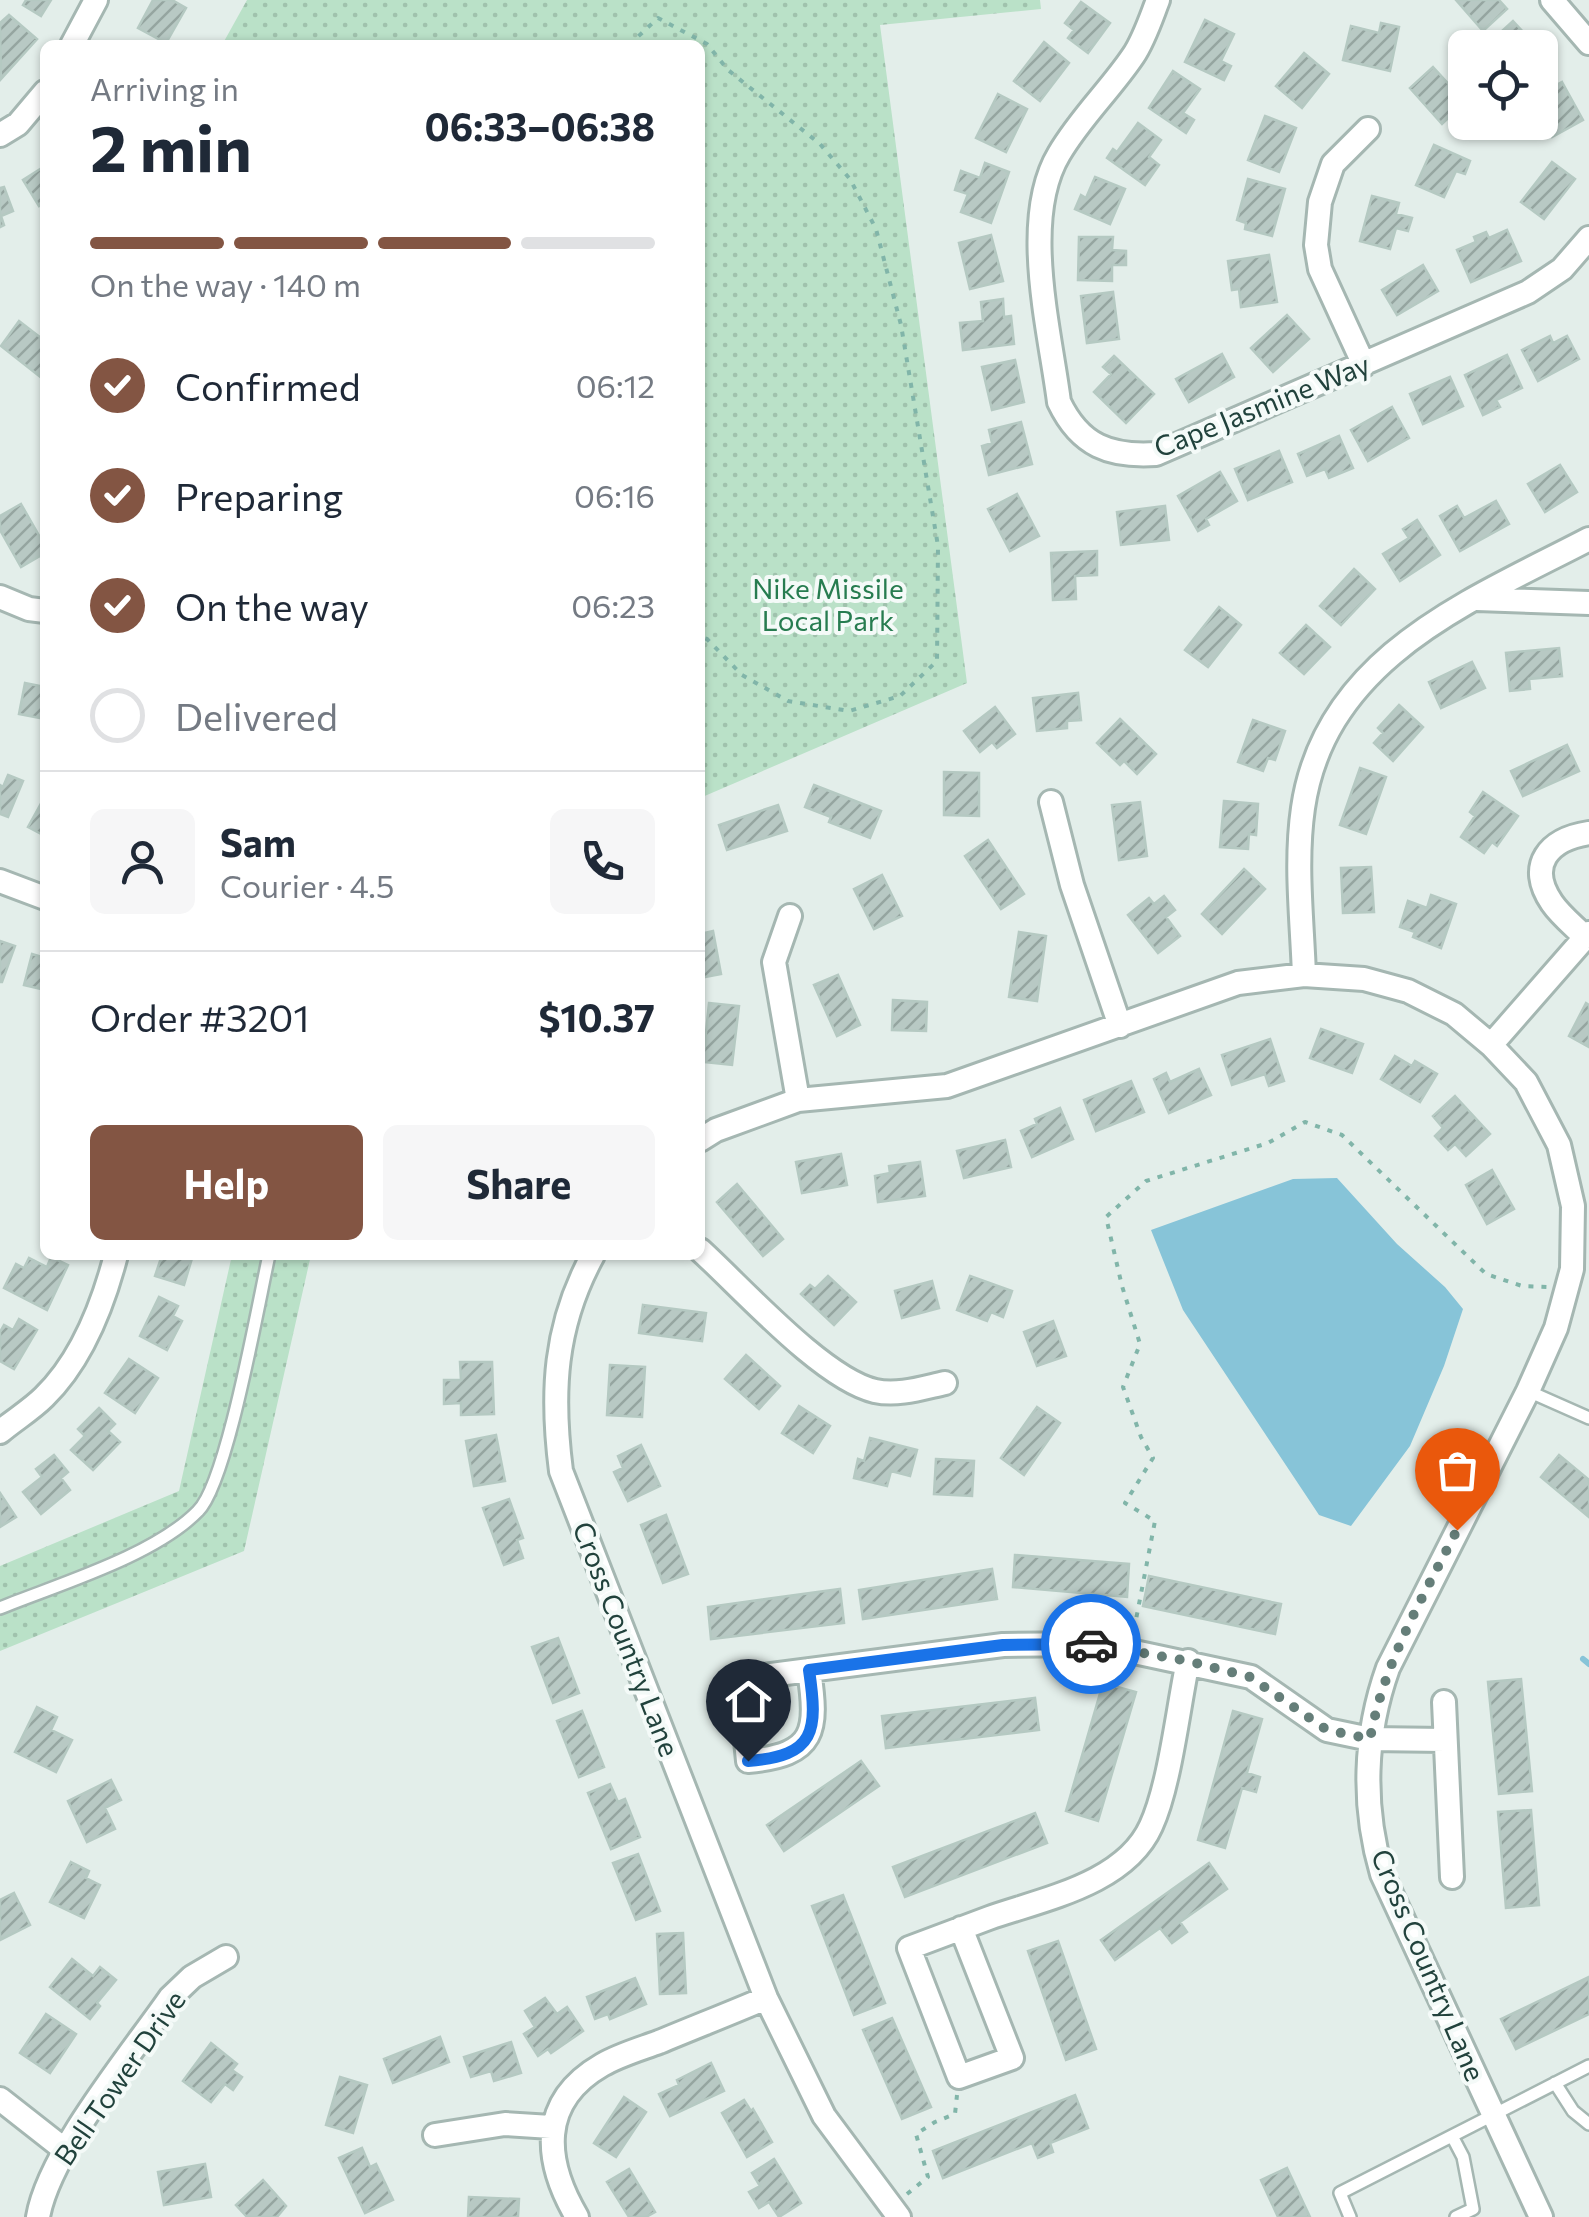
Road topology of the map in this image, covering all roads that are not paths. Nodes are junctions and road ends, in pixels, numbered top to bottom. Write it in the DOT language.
graph roads {
  1 [pos="96,0"];
  2 [pos="1158,0"];
  3 [pos="1552,0"];
  4 [pos="75,40"];
  5 [pos="1589,42"];
  6 [pos="40,98"];
  7 [pos="1368,129"];
  8 [pos="0,135"];
  9 [pos="1589,238"];
  10 [pos="1364,366"];
  11 [pos="1589,538"];
  12 [pos="0,596"];
  13 [pos="1474,599"];
  14 [pos="1589,603"];
  15 [pos="40,611"];
  16 [pos="1051,802"];
  17 [pos="1589,833"];
  18 [pos="0,881"];
  19 [pos="40,896"];
  20 [pos="790,916"];
  21 [pos="1587,935"];
  22 [pos="1304,975"];
  23 [pos="1120,1026"];
  24 [pos="1490,1045"];
  25 [pos="798,1100"];
  26 [pos="705,1137"];
  27 [pos="705,1255"];
  28 [pos="115,1260"];
  29 [pos="268,1260"];
  30 [pos="590,1260"];
  31 [pos="944,1383"];
  32 [pos="1528,1391"];
  33 [pos="1588,1412"];
  34 [pos="0,1432"];
  35 [pos="0,1608"];
  36 [pos="1188,1661"];
  37 [pos="809,1670"];
  38 [pos="1444,1702"];
  39 [pos="1370,1739"];
  40 [pos="1446,1740"];
  41 [pos="1452,1877"];
  42 [pos="961,1928"];
  43 [pos="226,1957"];
  44 [pos="766,1998"];
  45 [pos="1589,2066"];
  46 [pos="1555,2083"];
  47 [pos="0,2098"];
  48 [pos="1493,2114"];
  49 [pos="1589,2124"];
  50 [pos="551,2127"];
  51 [pos="436,2135"];
  52 [pos="1452,2136"];
  53 [pos="66,2150"];
  54 [pos="895,2212"];
  55 [pos="38,2217"];
  56 [pos="577,2217"];
  57 [pos="1350,2217"];
  58 [pos="1456,2217"];
  59 [pos="1541,2217"];
  1 -- 4 [label="street"];
  2 -- 10 [label="street, Cape Jasmine Way"];
  3 -- 5 [label="street"];
  6 -- 8 [label="street"];
  7 -- 10 [label="street"];
  9 -- 10 [label="street, Cape Jasmine Way"];
  11 -- 13 [label="street"];
  12 -- 15 [label="street"];
  13 -- 14 [label="street"];
  13 -- 22 [label="street"];
  16 -- 23 [label="street"];
  17 -- 21 [label="street"];
  18 -- 19 [label="street"];
  20 -- 25 [label="street"];
  21 -- 24 [label="street"];
  22 -- 23 [label="street, Cross Country Lane"];
  22 -- 24 [label="street, Cross Country Lane"];
  23 -- 25 [label="street, Cross Country Lane"];
  24 -- 32 [label="street, Cross Country Lane"];
  25 -- 26 [label="street, Cross Country Lane"];
  27 -- 31 [label="street"];
  28 -- 34 [label="street"];
  29 -- 35 [label="lane"];
  30 -- 44 [label="street, Cross Country Lane"];
  32 -- 33 [label="lane"];
  32 -- 39 [label="street, Cross Country Lane"];
  36 -- 37 [label="street"];
  36 -- 39 [label="street"];
  36 -- 42 [label="street"];
  37 -- 37 [label="street"];
  38 -- 40 [label="street, Cross Country Lane"];
  39 -- 40 [label="street"];
  39 -- 48 [label="street, Cross Country Lane"];
  40 -- 41 [label="street, Cross Country Lane"];
  42 -- 42 [label="street"];
  43 -- 53 [label="street, Bell Tower Drive"];
  44 -- 50 [label="street"];
  44 -- 54 [label="street, Cross Country Lane"];
  45 -- 46 [label="lane"];
  46 -- 48 [label="lane"];
  46 -- 49 [label="lane"];
  47 -- 53 [label="street"];
  48 -- 52 [label="lane"];
  48 -- 59 [label="street, Cross Country Lane"];
  50 -- 51 [label="street"];
  50 -- 56 [label="street"];
  52 -- 57 [label="lane"];
  52 -- 58 [label="lane"];
  53 -- 55 [label="street, Bell Tower Drive"];
}
